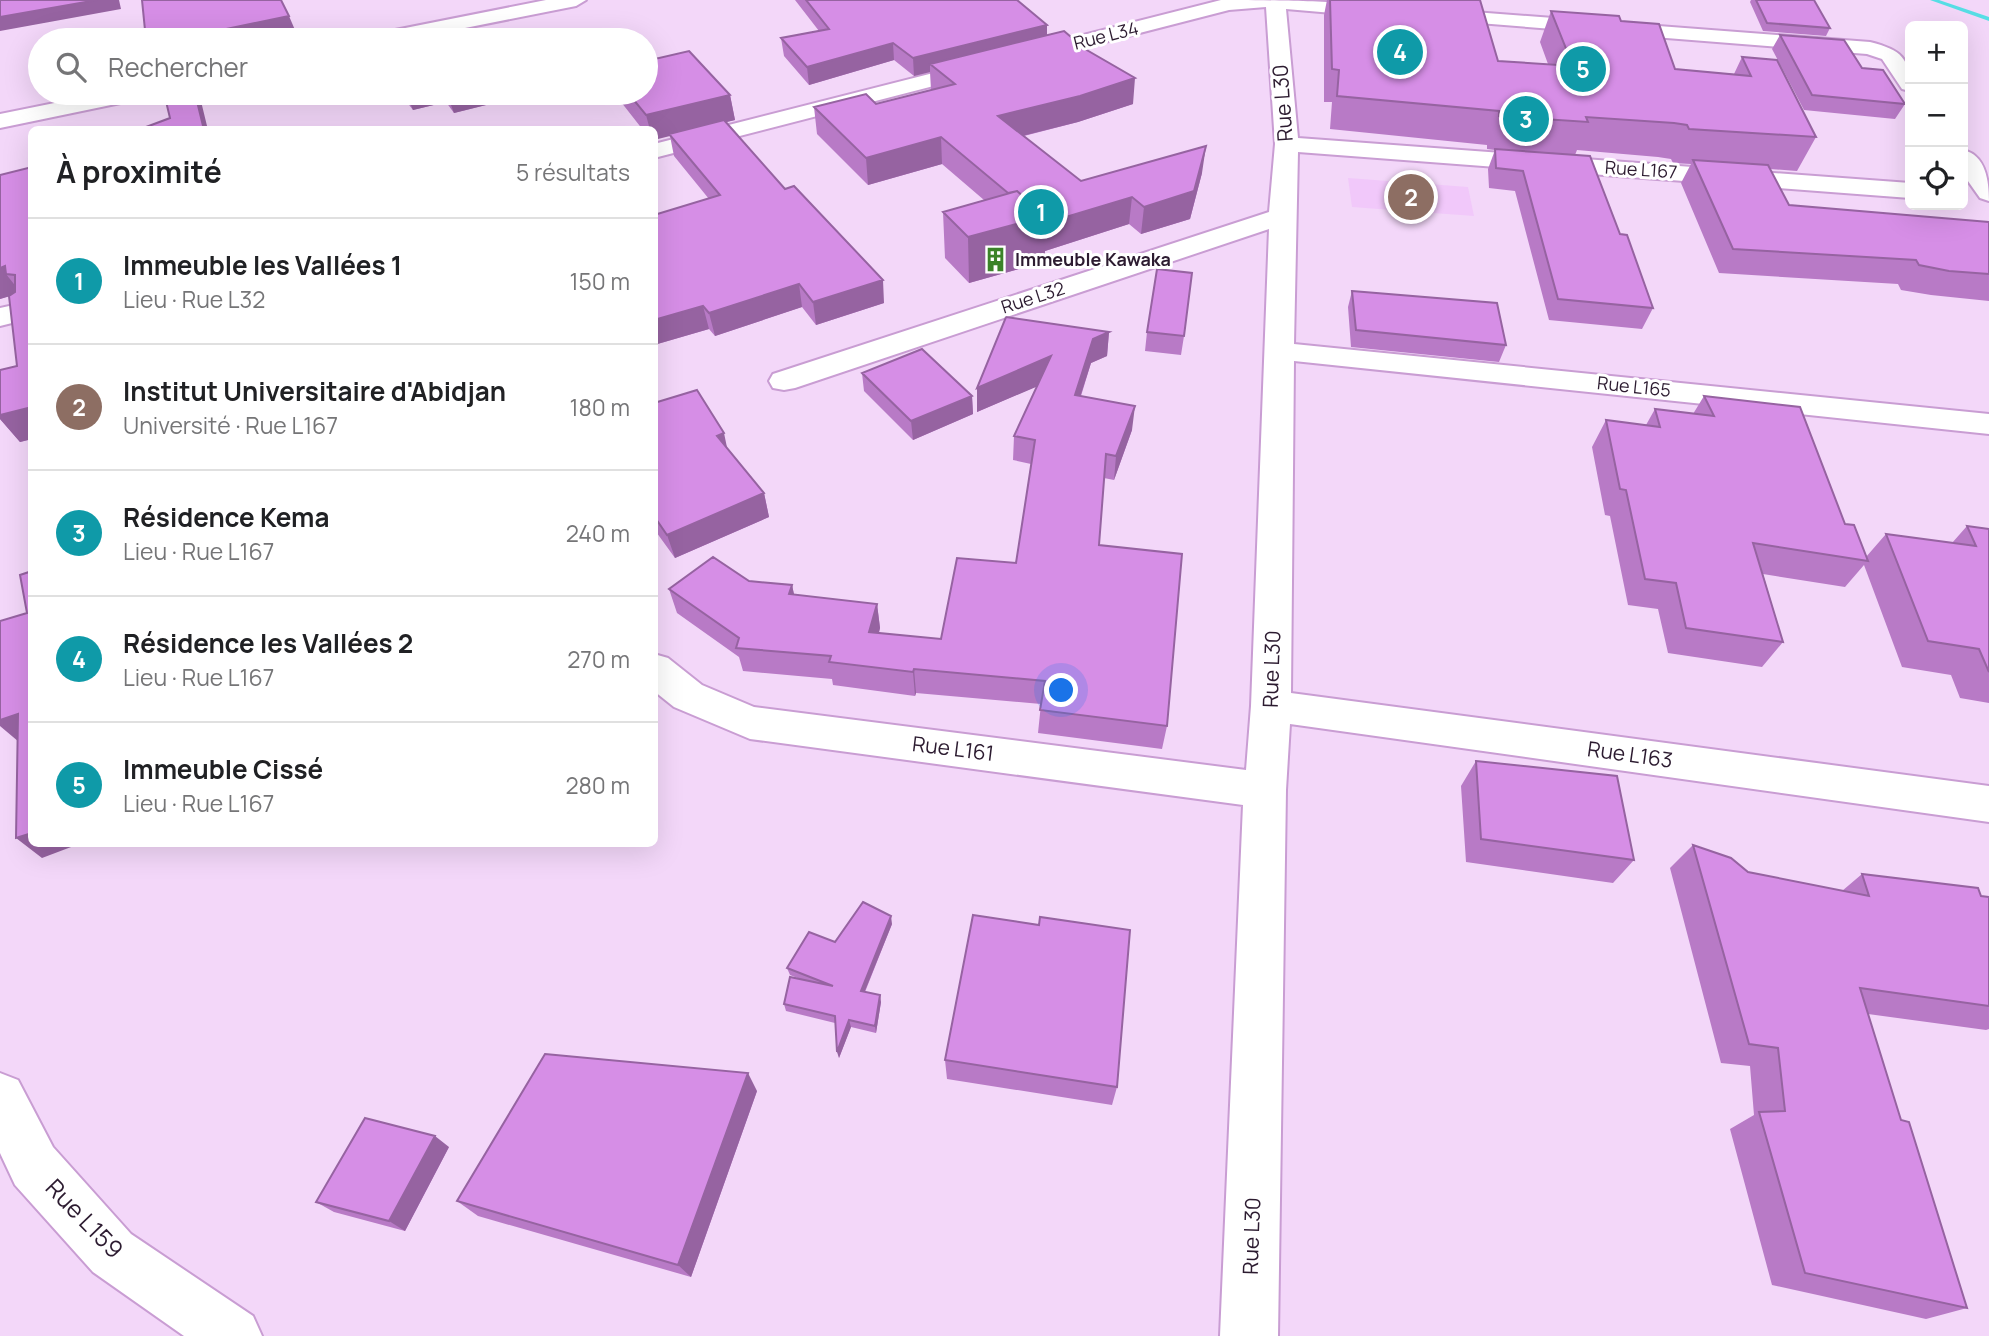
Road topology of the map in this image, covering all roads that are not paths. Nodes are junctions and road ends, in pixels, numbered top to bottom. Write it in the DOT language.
graph roads {
  1 [pos="576,0"];
  2 [pos="1275,1"];
  3 [pos="435,28"];
  4 [pos="1905,77"];
  5 [pos="77,105"];
  6 [pos="0,121"];
  7 [pos="1287,144"];
  8 [pos="658,150"];
  9 [pos="1968,164"];
  10 [pos="1905,190"];
  11 [pos="1968,194"];
  12 [pos="1989,195"];
  13 [pos="1282,216"];
  14 [pos="28,310"];
  15 [pos="0,317"];
  16 [pos="1280,351"];
  17 [pos="785,381"];
  18 [pos="1989,424"];
  19 [pos="658,672"];
  20 [pos="1271,706"];
  21 [pos="1265,790"];
  22 [pos="1989,804"];
  23 [pos="0,1098"];
  24 [pos="233,1336"];
  25 [pos="1249,1336"];
  1 -- 3 [label="street"];
  2 -- 4 [label="street, Rue L34"];
  2 -- 7 [label="street, Rue L30"];
  2 -- 8 [label="street, Rue L34"];
  5 -- 6 [label="street"];
  7 -- 10 [label="street, Rue L167"];
  7 -- 13 [label="street, Rue L30"];
  9 -- 12 [label="street"];
  11 -- 12 [label="street"];
  13 -- 16 [label="street, Rue L30"];
  13 -- 17 [label="street, Rue L32"];
  14 -- 15 [label="street"];
  16 -- 18 [label="street, Rue L165"];
  16 -- 20 [label="street, Rue L30"];
  19 -- 21 [label="street, Rue L161"];
  20 -- 21 [label="street, Rue L30"];
  20 -- 22 [label="street, Rue L163"];
  21 -- 25 [label="street, Rue L30"];
  23 -- 24 [label="street, Rue L159"];
}
